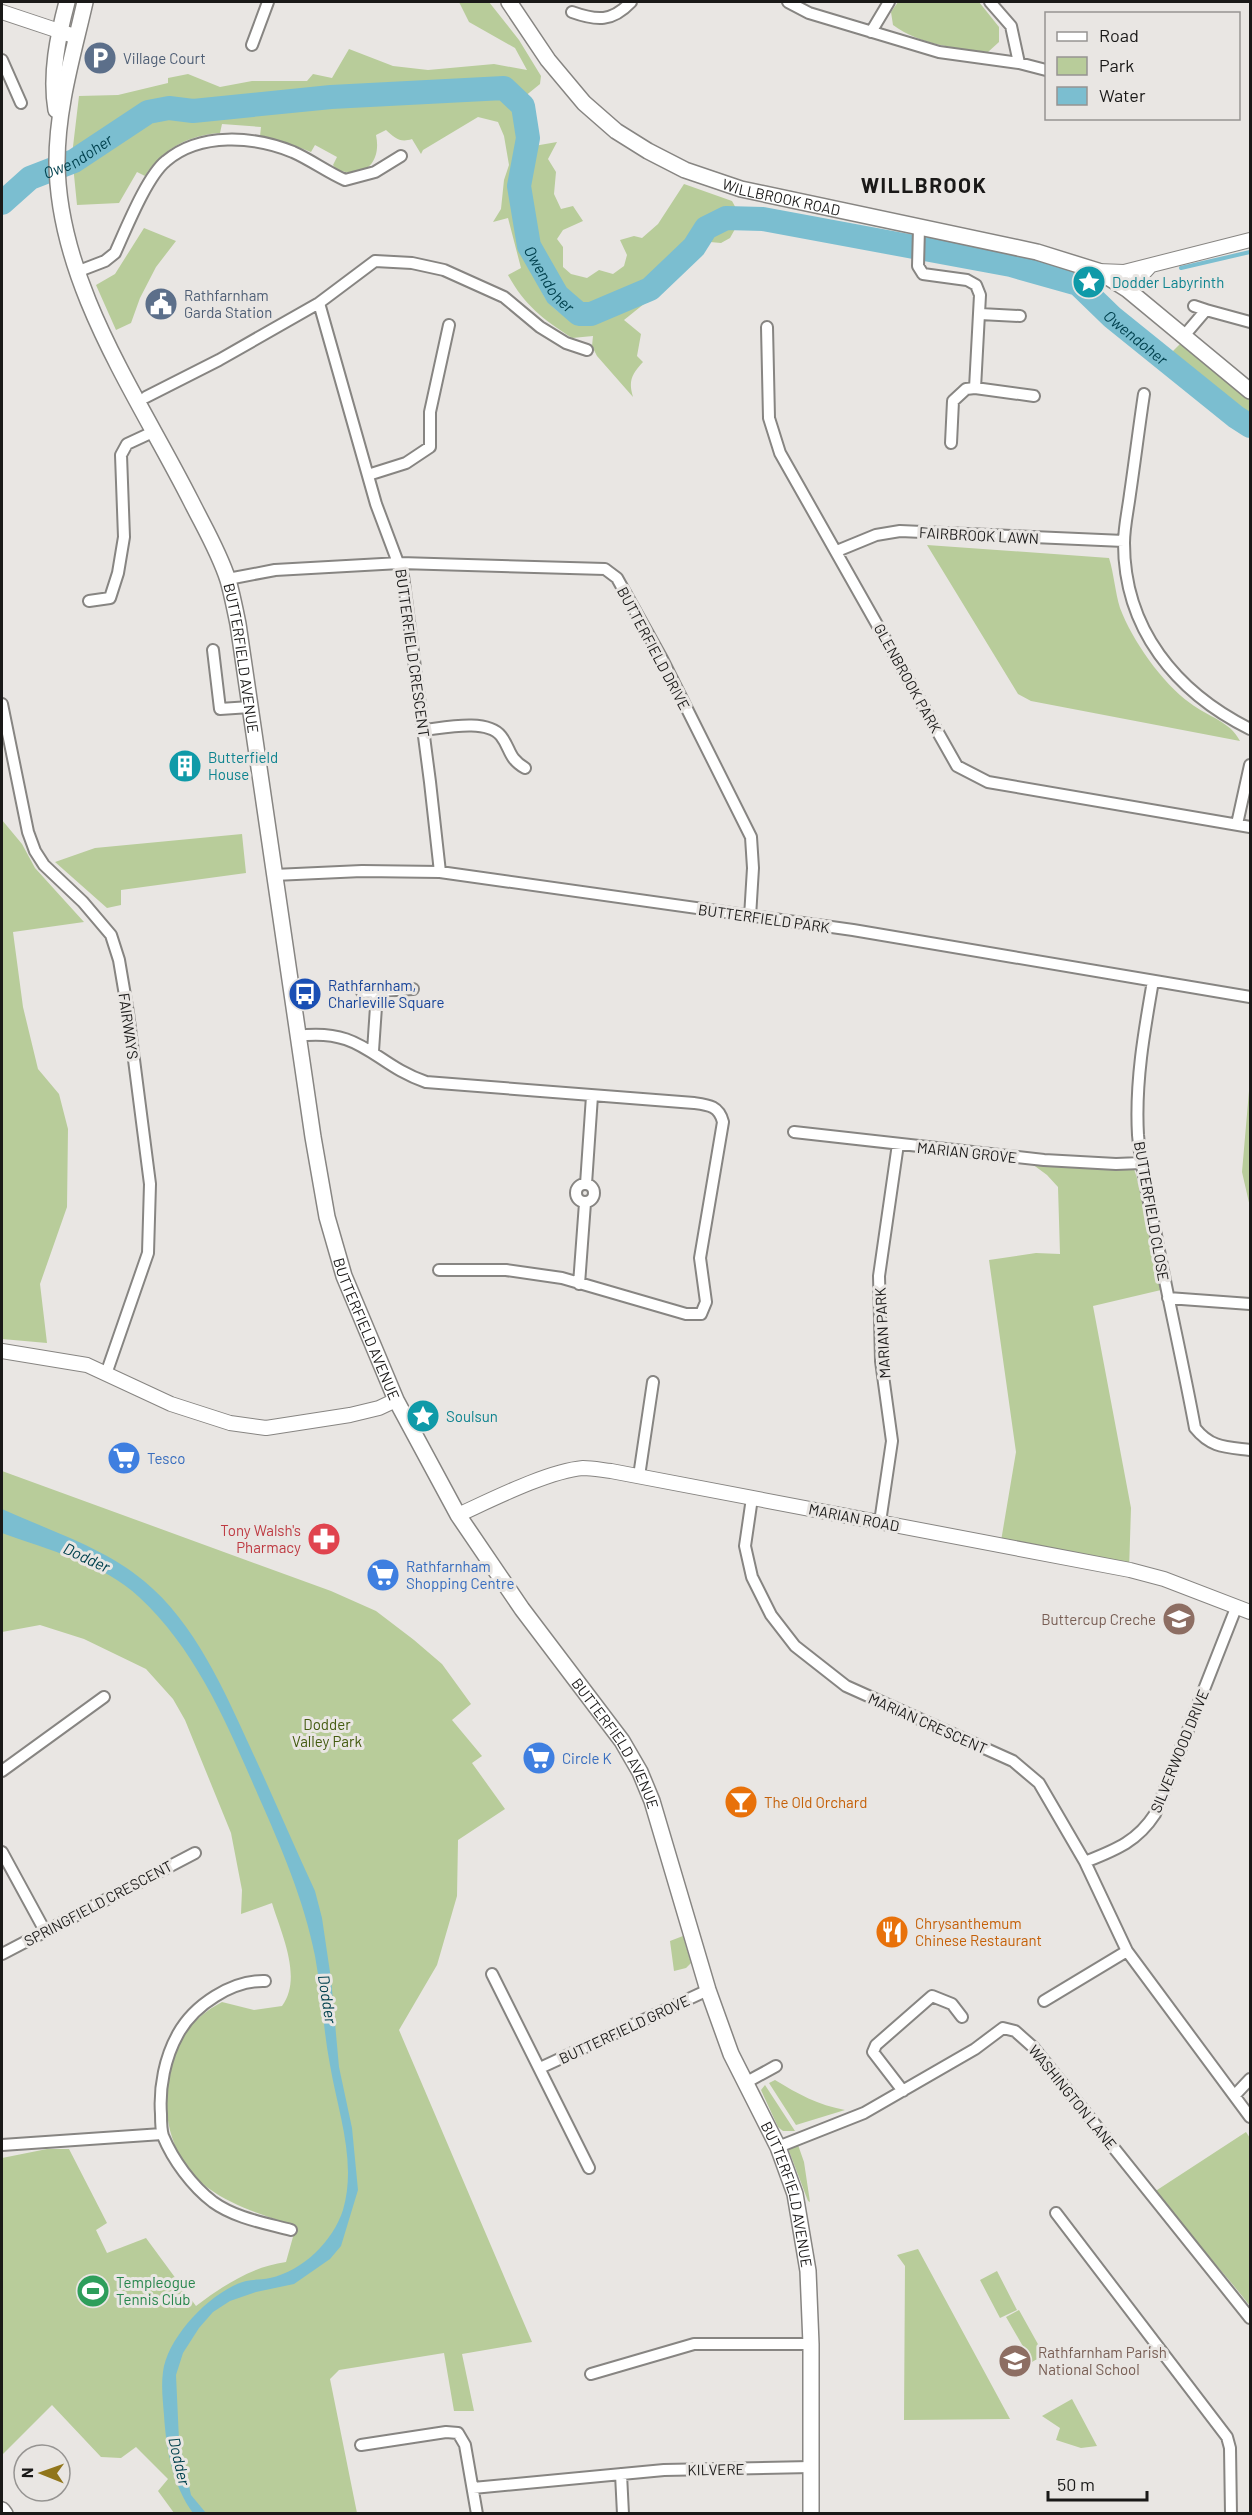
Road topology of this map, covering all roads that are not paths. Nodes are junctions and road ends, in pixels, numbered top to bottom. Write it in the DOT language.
graph roads {
  1 [pos="67,2"];
  2 [pos="85,2"];
  3 [pos="268,2"];
  4 [pos="509,2"];
  5 [pos="631,2"];
  6 [pos="788,2"];
  7 [pos="889,2"];
  8 [pos="990,2"];
  9 [pos="2,12"];
  10 [pos="572,12"];
  11 [pos="60,32"];
  12 [pos="871,32"];
  13 [pos="77,37"];
  14 [pos="252,45"];
  15 [pos="2,60"];
  16 [pos="1019,63"];
  17 [pos="1045,70"];
  18 [pos="4,74"];
  19 [pos="21,103"];
  20 [pos="58,122"];
  21 [pos="401,156"];
  22 [pos="918,234"];
  23 [pos="1251,240"];
  24 [pos="1150,266"];
  25 [pos="79,271"];
  26 [pos="1098,271"];
  27 [pos="1123,287"];
  28 [pos="319,303"];
  29 [pos="1194,306"];
  30 [pos="1206,310"];
  31 [pos="980,314"];
  32 [pos="1020,316"];
  33 [pos="1251,322"];
  34 [pos="449,326"];
  35 [pos="767,327"];
  36 [pos="1184,337"];
  37 [pos="587,350"];
  38 [pos="975,388"];
  39 [pos="1251,391"];
  40 [pos="1144,394"];
  41 [pos="1034,396"];
  42 [pos="146,398"];
  43 [pos="155,431"];
  44 [pos="951,443"];
  45 [pos="368,475"];
  46 [pos="1124,542"];
  47 [pos="837,551"];
  48 [pos="400,563"];
  49 [pos="228,579"];
  50 [pos="89,601"];
  51 [pos="213,650"];
  52 [pos="2,705"];
  53 [pos="250,707"];
  54 [pos="1251,729"];
  55 [pos="424,730"];
  56 [pos="1251,765"];
  57 [pos="525,768"];
  58 [pos="1237,824"];
  59 [pos="1251,826"];
  60 [pos="440,872"];
  61 [pos="274,875"];
  62 [pos="750,916"];
  63 [pos="1153,981"];
  64 [pos="413,989"];
  65 [pos="362,992"];
  66 [pos="377,992"];
  67 [pos="1251,997"];
  68 [pos="297,1037"];
  69 [pos="373,1051"];
  70 [pos="592,1096"];
  71 [pos="794,1132"];
  72 [pos="898,1144"];
  73 [pos="1141,1163"];
  74 [pos="439,1270"];
  75 [pos="579,1284"];
  76 [pos="1168,1298"];
  77 [pos="1251,1304"];
  78 [pos="2,1351"];
  79 [pos="106,1374"];
  80 [pos="653,1382"];
  81 [pos="396,1400"];
  82 [pos="1251,1450"];
  83 [pos="639,1476"];
  84 [pos="752,1498"];
  85 [pos="459,1515"];
  86 [pos="880,1522"];
  87 [pos="1236,1608"];
  88 [pos="1251,1612"];
  89 [pos="104,1697"];
  90 [pos="2,1771"];
  91 [pos="2,1852"];
  92 [pos="195,1853"];
  93 [pos="1085,1862"];
  94 [pos="45,1931"];
  95 [pos="1127,1951"];
  96 [pos="2,1954"];
  97 [pos="492,1974"];
  98 [pos="265,1981"];
  99 [pos="708,1990"];
  100 [pos="1044,2001"];
  101 [pos="962,2017"];
  102 [pos="776,2066"];
  103 [pos="540,2068"];
  104 [pos="1251,2079"];
  105 [pos="745,2083"];
  106 [pos="903,2091"];
  107 [pos="1235,2095"];
  108 [pos="1251,2117"];
  109 [pos="162,2134"];
  110 [pos="2,2145"];
  111 [pos="778,2148"];
  112 [pos="589,2168"];
  113 [pos="1056,2213"];
  114 [pos="291,2230"];
  115 [pos="1251,2319"];
  116 [pos="811,2344"];
  117 [pos="591,2374"];
  118 [pos="361,2445"];
  119 [pos="811,2467"];
  120 [pos="621,2474"];
  121 [pos="472,2488"];
  122 [pos="2,2510"];
  123 [pos="5,2514"];
  124 [pos="477,2514"];
  125 [pos="623,2514"];
  126 [pos="811,2514"];
  127 [pos="1231,2514"];
  1 -- 11 [label="main road, BUTTERFIELD AVENUE"];
  2 -- 13 [label="main road, BUTTERFIELD AVENUE"];
  3 -- 14 [label="street"];
  4 -- 22 [label="main road, WILLBROOK ROAD"];
  5 -- 10 [label="street"];
  6 -- 12 [label="street"];
  7 -- 12 [label="street"];
  8 -- 16 [label="street"];
  9 -- 11 [label="street"];
  11 -- 13 [label="street"];
  11 -- 20 [label="main road, BUTTERFIELD AVENUE"];
  12 -- 16 [label="street"];
  13 -- 20 [label="main road, BUTTERFIELD AVENUE"];
  15 -- 18 [label="street"];
  16 -- 17 [label="street"];
  18 -- 19 [label="street"];
  20 -- 25 [label="main road, BUTTERFIELD AVENUE"];
  21 -- 25 [label="street"];
  22 -- 26 [label="main road, WILLBROOK ROAD"];
  22 -- 31 [label="street"];
  23 -- 24 [label="street"];
  24 -- 26 [label="street"];
  24 -- 27 [label="street"];
  25 -- 43 [label="main road, BUTTERFIELD AVENUE"];
  26 -- 27 [label="main road, WILLBROOK ROAD"];
  27 -- 36 [label="main road, WILLBROOK ROAD"];
  28 -- 37 [label="street"];
  28 -- 42 [label="street"];
  28 -- 45 [label="street, BUTTERFIELD CRESCENT"];
  29 -- 30 [label="street"];
  30 -- 33 [label="street"];
  30 -- 36 [label="street"];
  31 -- 32 [label="street"];
  31 -- 38 [label="street"];
  34 -- 45 [label="street"];
  35 -- 47 [label="street, GLENBROOK PARK"];
  36 -- 39 [label="main road, WILLBROOK ROAD"];
  38 -- 41 [label="street"];
  38 -- 44 [label="street"];
  40 -- 46 [label="street"];
  43 -- 49 [label="main road, BUTTERFIELD AVENUE"];
  43 -- 50 [label="street"];
  45 -- 48 [label="street, BUTTERFIELD CRESCENT"];
  46 -- 47 [label="street, FAIRBROOK LAWN"];
  46 -- 54 [label="street"];
  47 -- 58 [label="street, GLENBROOK PARK"];
  48 -- 49 [label="street, BUTTERFIELD DRIVE"];
  48 -- 55 [label="street, BUTTERFIELD CRESCENT"];
  48 -- 62 [label="street, BUTTERFIELD DRIVE"];
  49 -- 53 [label="main road, BUTTERFIELD AVENUE"];
  51 -- 53 [label="street"];
  52 -- 79 [label="street, FAIRWAYS"];
  53 -- 61 [label="main road, BUTTERFIELD AVENUE"];
  55 -- 57 [label="street"];
  55 -- 60 [label="street, BUTTERFIELD CRESCENT"];
  56 -- 58 [label="street"];
  58 -- 59 [label="street, GLENBROOK PARK"];
  60 -- 61 [label="street, BUTTERFIELD PARK"];
  60 -- 62 [label="street, BUTTERFIELD PARK"];
  61 -- 68 [label="main road, BUTTERFIELD AVENUE"];
  62 -- 63 [label="street, BUTTERFIELD PARK"];
  63 -- 67 [label="street, BUTTERFIELD PARK"];
  63 -- 73 [label="street, BUTTERFIELD CLOSE"];
  64 -- 66 [label="street"];
  65 -- 66 [label="street"];
  66 -- 69 [label="street"];
  68 -- 69 [label="street"];
  68 -- 81 [label="main road, BUTTERFIELD AVENUE"];
  69 -- 70 [label="street"];
  70 -- 75 [label="street"];
  70 -- 75 [label="street"];
  71 -- 72 [label="street, MARIAN GROVE"];
  72 -- 73 [label="street, MARIAN GROVE"];
  72 -- 86 [label="street, MARIAN PARK"];
  73 -- 76 [label="street, BUTTERFIELD CLOSE"];
  74 -- 75 [label="street"];
  76 -- 77 [label="street, BUTTERFIELD CLOSE"];
  76 -- 82 [label="street, BUTTERFIELD CLOSE"];
  78 -- 79 [label="street"];
  79 -- 81 [label="street"];
  80 -- 83 [label="street"];
  81 -- 85 [label="main road, BUTTERFIELD AVENUE"];
  83 -- 84 [label="street, MARIAN ROAD"];
  83 -- 85 [label="street, MARIAN ROAD"];
  84 -- 86 [label="street, MARIAN ROAD"];
  84 -- 93 [label="street, MARIAN CRESCENT"];
  85 -- 99 [label="main road, BUTTERFIELD AVENUE"];
  86 -- 87 [label="street, MARIAN ROAD"];
  87 -- 88 [label="street, MARIAN ROAD"];
  87 -- 93 [label="street, SILVERWOOD DRIVE"];
  89 -- 90 [label="street"];
  91 -- 94 [label="street"];
  92 -- 94 [label="street, SPRINGFIELD CRESCENT"];
  93 -- 95 [label="street, MARIAN CRESCENT"];
  94 -- 96 [label="street, SPRINGFIELD CRESCENT"];
  95 -- 100 [label="street"];
  95 -- 107 [label="street, MARIAN CRESCENT"];
  97 -- 103 [label="street, BUTTERFIELD GROVE"];
  98 -- 109 [label="street"];
  99 -- 103 [label="street, BUTTERFIELD GROVE"];
  99 -- 105 [label="main road, BUTTERFIELD AVENUE"];
  101 -- 106 [label="street"];
  102 -- 105 [label="street"];
  103 -- 112 [label="street, BUTTERFIELD GROVE"];
  104 -- 107 [label="street"];
  105 -- 111 [label="main road, BUTTERFIELD AVENUE"];
  106 -- 111 [label="street, WASHINGTON LANE"];
  106 -- 115 [label="street, WASHINGTON LANE"];
  107 -- 108 [label="street, MARIAN CRESCENT"];
  109 -- 110 [label="street"];
  109 -- 114 [label="street"];
  111 -- 116 [label="main road, BUTTERFIELD AVENUE"];
  113 -- 127 [label="street"];
  116 -- 117 [label="street"];
  116 -- 119 [label="main road, BUTTERFIELD AVENUE"];
  118 -- 121 [label="street"];
  119 -- 120 [label="street, KILVERE"];
  119 -- 126 [label="main road, BUTTERFIELD AVENUE"];
  120 -- 121 [label="street, KILVERE"];
  120 -- 125 [label="street"];
  121 -- 124 [label="street"];
  122 -- 123 [label="main road"];
}
